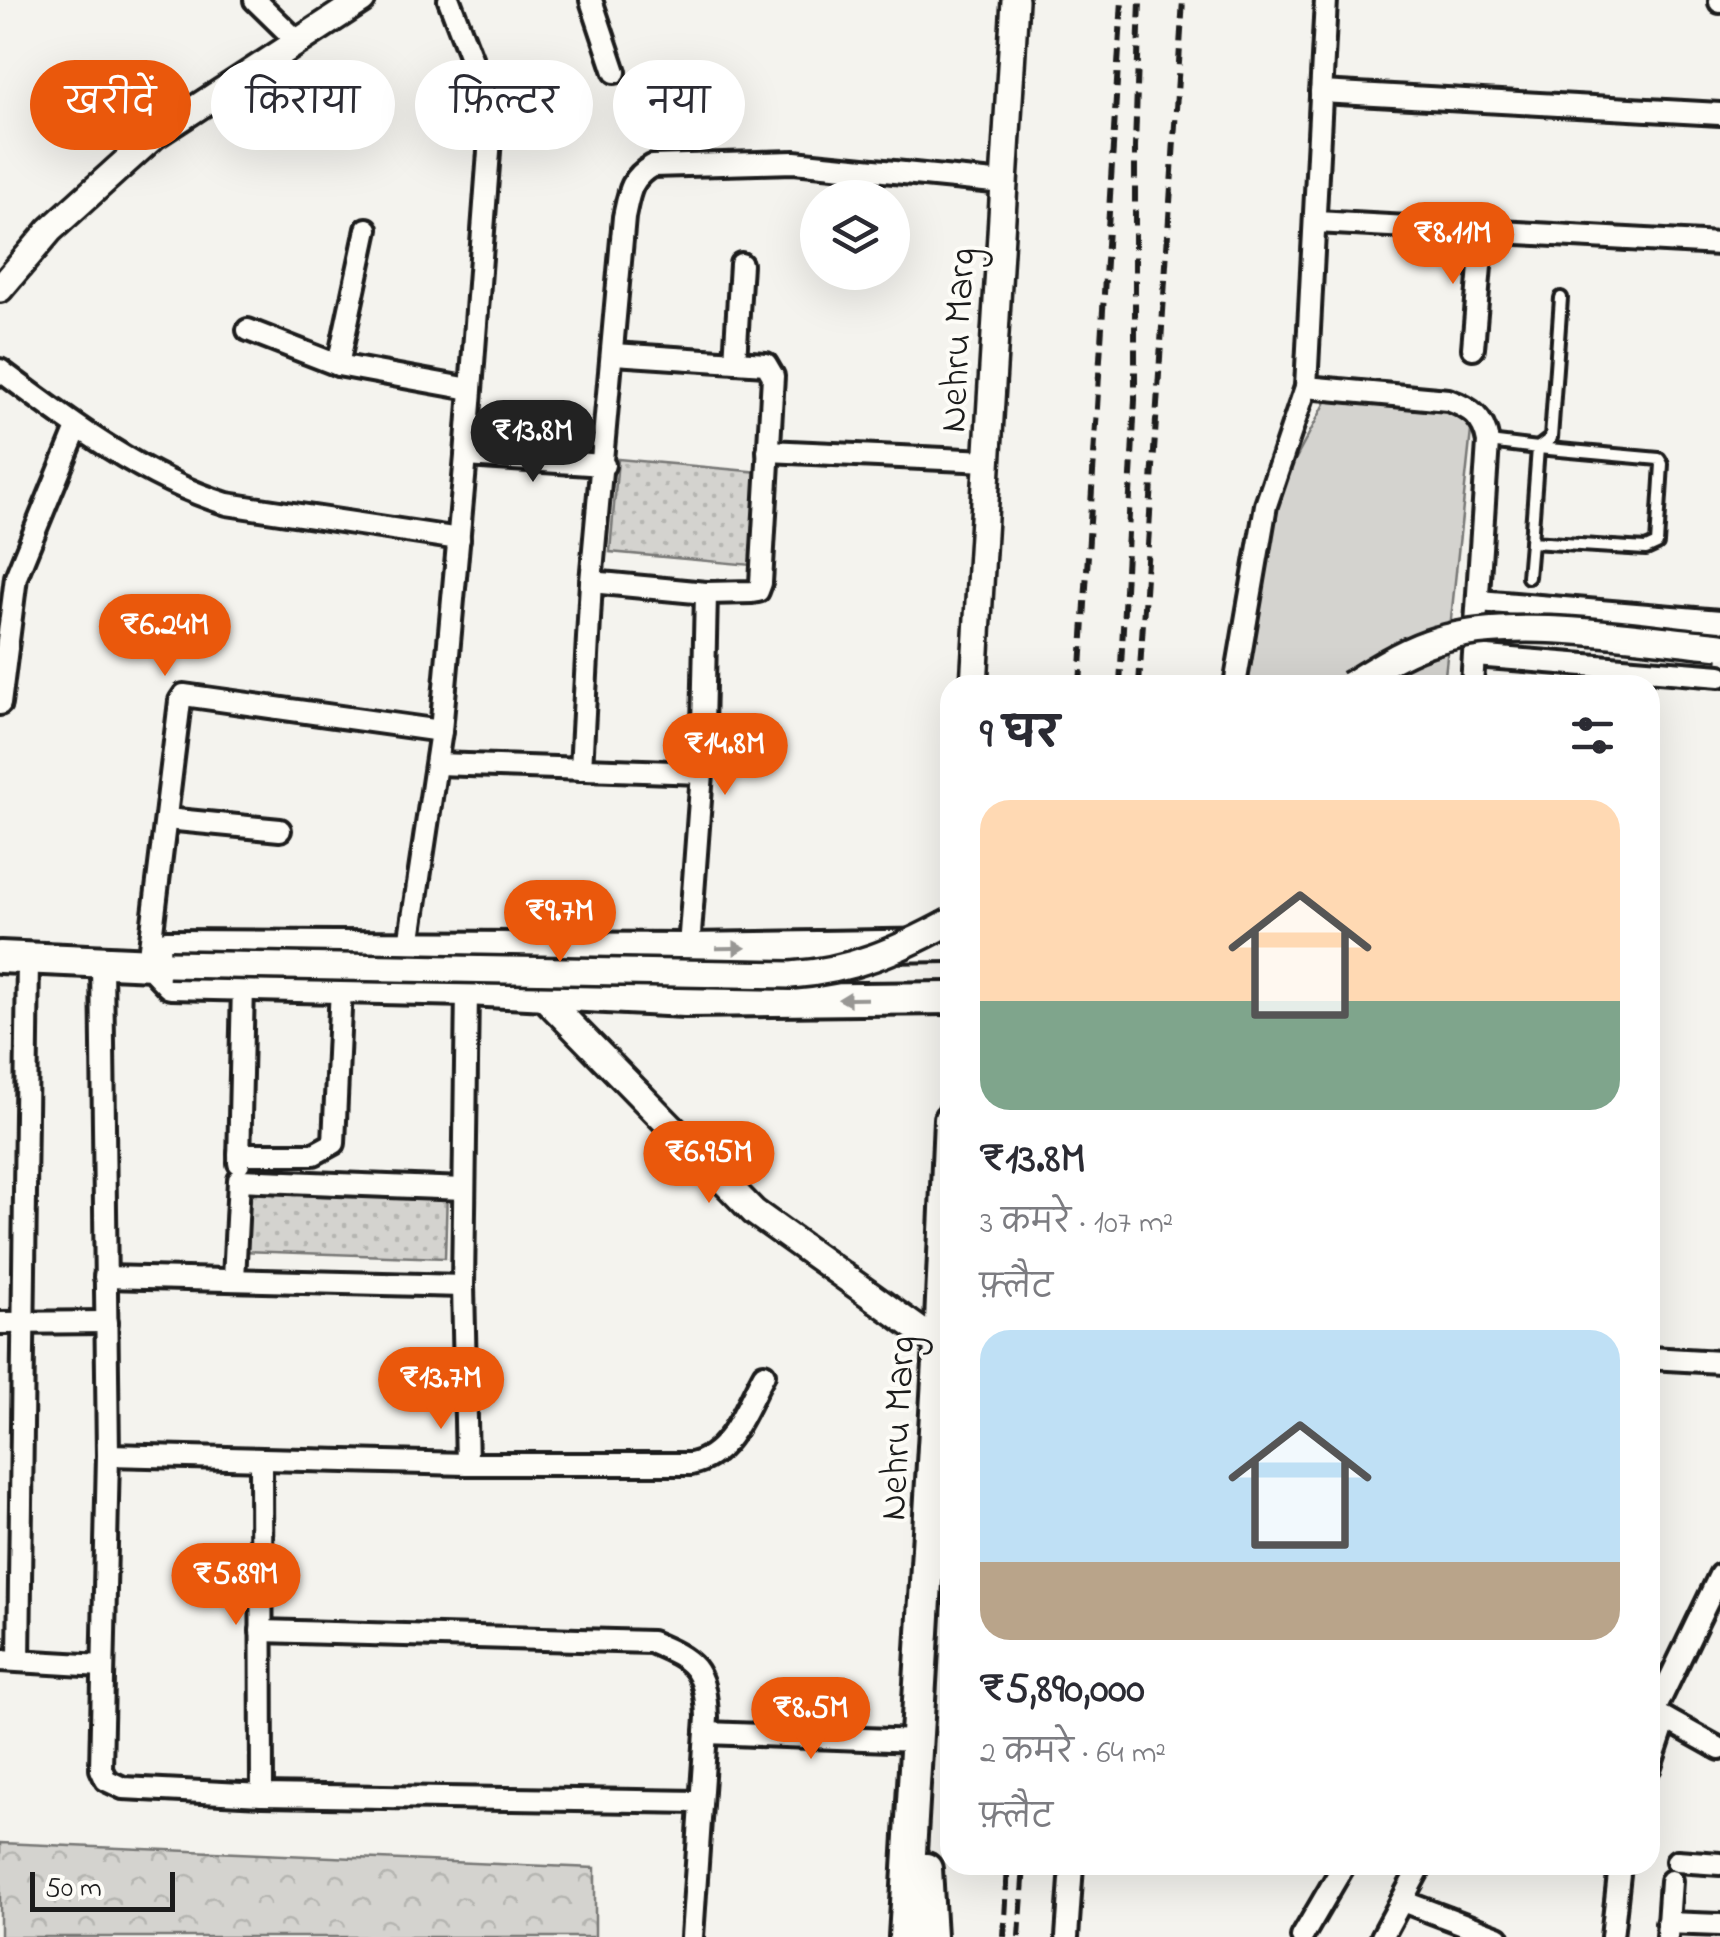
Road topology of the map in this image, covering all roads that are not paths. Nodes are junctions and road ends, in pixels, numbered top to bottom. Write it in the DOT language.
graph roads {
  1 [pos="254,0"];
  2 [pos="362,0"];
  3 [pos="449,0"];
  4 [pos="591,0"];
  5 [pos="1014,0"];
  6 [pos="1326,0"];
  7 [pos="296,40"];
  8 [pos="613,66"];
  9 [pos="1321,92"];
  10 [pos="1720,114"];
  11 [pos="1004,182"];
  12 [pos="1316,222"];
  13 [pos="367,229"];
  14 [pos="1483,231"];
  15 [pos="1720,244"];
  16 [pos="741,264"];
  17 [pos="0,289"];
  18 [pos="1561,298"];
  19 [pos="248,330"];
  20 [pos="1474,348"];
  21 [pos="614,354"];
  22 [pos="736,362"];
  23 [pos="338,365"];
  24 [pos="0,370"];
  25 [pos="1306,387"];
  26 [pos="470,389"];
  27 [pos="77,428"];
  28 [pos="1488,442"];
  29 [pos="1538,448"];
  30 [pos="768,451"];
  31 [pos="466,456"];
  32 [pos="988,462"];
  33 [pos="604,465"];
  34 [pos="459,539"];
  35 [pos="1531,542"];
  36 [pos="8,576"];
  37 [pos="1528,576"];
  38 [pos="591,582"];
  39 [pos="706,593"];
  40 [pos="1479,601"];
  41 [pos="1720,621"];
  42 [pos="1720,646"];
  43 [pos="1475,656"];
  44 [pos="975,675"];
  45 [pos="1236,675"];
  46 [pos="1368,675"];
  47 [pos="1473,675"];
  48 [pos="1720,676"];
  49 [pos="0,704"];
  50 [pos="441,731"];
  51 [pos="438,764"];
  52 [pos="581,769"];
  53 [pos="702,772"];
  54 [pos="166,819"];
  55 [pos="280,830"];
  56 [pos="940,927"];
  57 [pos="940,945"];
  58 [pos="409,946"];
  59 [pos="688,949"];
  60 [pos="14,958"];
  61 [pos="102,962"];
  62 [pos="157,964"];
  63 [pos="243,985"];
  64 [pos="341,987"];
  65 [pos="403,989"];
  66 [pos="467,990"];
  67 [pos="540,994"];
  68 [pos="940,998"];
  69 [pos="685,1001"];
  70 [pos="240,1154"];
  71 [pos="239,1180"];
  72 [pos="464,1190"];
  73 [pos="104,1277"];
  74 [pos="234,1279"];
  75 [pos="463,1286"];
  76 [pos="0,1322"];
  77 [pos="107,1322"];
  78 [pos="22,1324"];
  79 [pos="940,1345"];
  80 [pos="1660,1359"];
  81 [pos="1720,1362"];
  82 [pos="764,1374"];
  83 [pos="108,1455"];
  84 [pos="261,1460"];
  85 [pos="467,1464"];
  86 [pos="1720,1575"];
  87 [pos="261,1631"];
  88 [pos="10,1660"];
  89 [pos="102,1666"];
  90 [pos="1660,1707"];
  91 [pos="1660,1716"];
  92 [pos="706,1733"];
  93 [pos="918,1741"];
  94 [pos="1720,1748"];
  95 [pos="262,1795"];
  96 [pos="700,1802"];
  97 [pos="1720,1864"];
  98 [pos="1071,1875"];
  99 [pos="1338,1875"];
  100 [pos="1416,1875"];
  101 [pos="1619,1875"];
  102 [pos="1402,1901"];
  103 [pos="1720,1925"];
  104 [pos="1667,1930"];
  105 [pos="692,1937"];
  106 [pos="905,1937"];
  107 [pos="930,1937"];
  108 [pos="1067,1937"];
  109 [pos="1302,1937"];
  110 [pos="1382,1937"];
  111 [pos="1498,1937"];
  112 [pos="1612,1937"];
  1 -- 7 [label="street"];
  2 -- 7 [label="street"];
  3 -- 26 [label="street"];
  4 -- 8 [label="street"];
  5 -- 11 [label="street, Nehru Marg"];
  6 -- 9 [label="street"];
  7 -- 17 [label="street"];
  9 -- 10 [label="street"];
  9 -- 12 [label="street"];
  11 -- 21 [label="street"];
  11 -- 32 [label="street, Nehru Marg"];
  12 -- 14 [label="street"];
  12 -- 25 [label="street"];
  13 -- 23 [label="street"];
  14 -- 15 [label="street"];
  14 -- 20 [label="street"];
  16 -- 22 [label="street"];
  18 -- 29 [label="lane"];
  19 -- 23 [label="street"];
  21 -- 22 [label="street"];
  21 -- 33 [label="street"];
  22 -- 30 [label="street"];
  23 -- 26 [label="street"];
  24 -- 27 [label="street"];
  25 -- 28 [label="street"];
  25 -- 45 [label="street"];
  26 -- 31 [label="street"];
  27 -- 34 [label="street"];
  27 -- 36 [label="street"];
  28 -- 29 [label="lane"];
  28 -- 40 [label="street"];
  29 -- 35 [label="lane"];
  29 -- 35 [label="lane"];
  30 -- 32 [label="street"];
  30 -- 39 [label="street"];
  31 -- 33 [label="street"];
  31 -- 34 [label="street"];
  32 -- 44 [label="street, Nehru Marg"];
  33 -- 38 [label="street"];
  34 -- 50 [label="street"];
  35 -- 37 [label="lane"];
  36 -- 49 [label="street"];
  38 -- 39 [label="street"];
  38 -- 52 [label="street"];
  39 -- 53 [label="street"];
  40 -- 41 [label="street"];
  40 -- 43 [label="street"];
  42 -- 46 [label="street, bridge"];
  43 -- 47 [label="street"];
  43 -- 48 [label="street"];
  50 -- 51 [label="street"];
  50 -- 54 [label="street"];
  51 -- 52 [label="street"];
  51 -- 58 [label="street"];
  52 -- 53 [label="street"];
  53 -- 59 [label="street"];
  54 -- 55 [label="street"];
  54 -- 62 [label="street"];
  56 -- 62 [label="street, bridge"];
  59 -- 57 [label="main road, one-way"];
  58 -- 59 [label="main road"];
  58 -- 62 [label="main road"];
  58 -- 65 [label="street"];
  59 -- 69 [label="street"];
  60 -- 61 [label="main road"];
  60 -- 78 [label="street"];
  61 -- 62 [label="main road"];
  61 -- 73 [label="street"];
  62 -- 63 [label="main road"];
  63 -- 64 [label="main road"];
  63 -- 70 [label="street"];
  64 -- 65 [label="main road"];
  64 -- 70 [label="street"];
  65 -- 66 [label="main road"];
  66 -- 67 [label="main road"];
  66 -- 72 [label="street"];
  67 -- 69 [label="main road"];
  67 -- 79 [label="street"];
  68 -- 69 [label="main road, one-way"];
  70 -- 71 [label="street"];
  71 -- 72 [label="street"];
  71 -- 74 [label="street"];
  72 -- 75 [label="street"];
  73 -- 74 [label="street"];
  73 -- 77 [label="street"];
  74 -- 75 [label="street"];
  75 -- 85 [label="street"];
  76 -- 78 [label="street"];
  77 -- 78 [label="street"];
  77 -- 83 [label="street"];
  78 -- 88 [label="street"];
  79 -- 93 [label="main road, Nehru Marg"];
  80 -- 81 [label="street"];
  82 -- 85 [label="street"];
  83 -- 84 [label="street"];
  83 -- 89 [label="street"];
  84 -- 85 [label="street"];
  84 -- 87 [label="street"];
  86 -- 90 [label="street"];
  87 -- 92 [label="street"];
  87 -- 95 [label="street"];
  88 -- 89 [label="street"];
  89 -- 95 [label="street"];
  91 -- 94 [label="street"];
  92 -- 93 [label="street"];
  92 -- 96 [label="street"];
  93 -- 106 [label="main road, Nehru Marg"];
  93 -- 107 [label="main road, Nehru Marg"];
  95 -- 96 [label="street"];
  96 -- 105 [label="street"];
  97 -- 104 [label="street"];
  98 -- 108 [label="street"];
  99 -- 109 [label="street"];
  100 -- 102 [label="street"];
  101 -- 112 [label="street"];
  102 -- 110 [label="street"];
  102 -- 111 [label="street"];
  103 -- 104 [label="street"];
}
